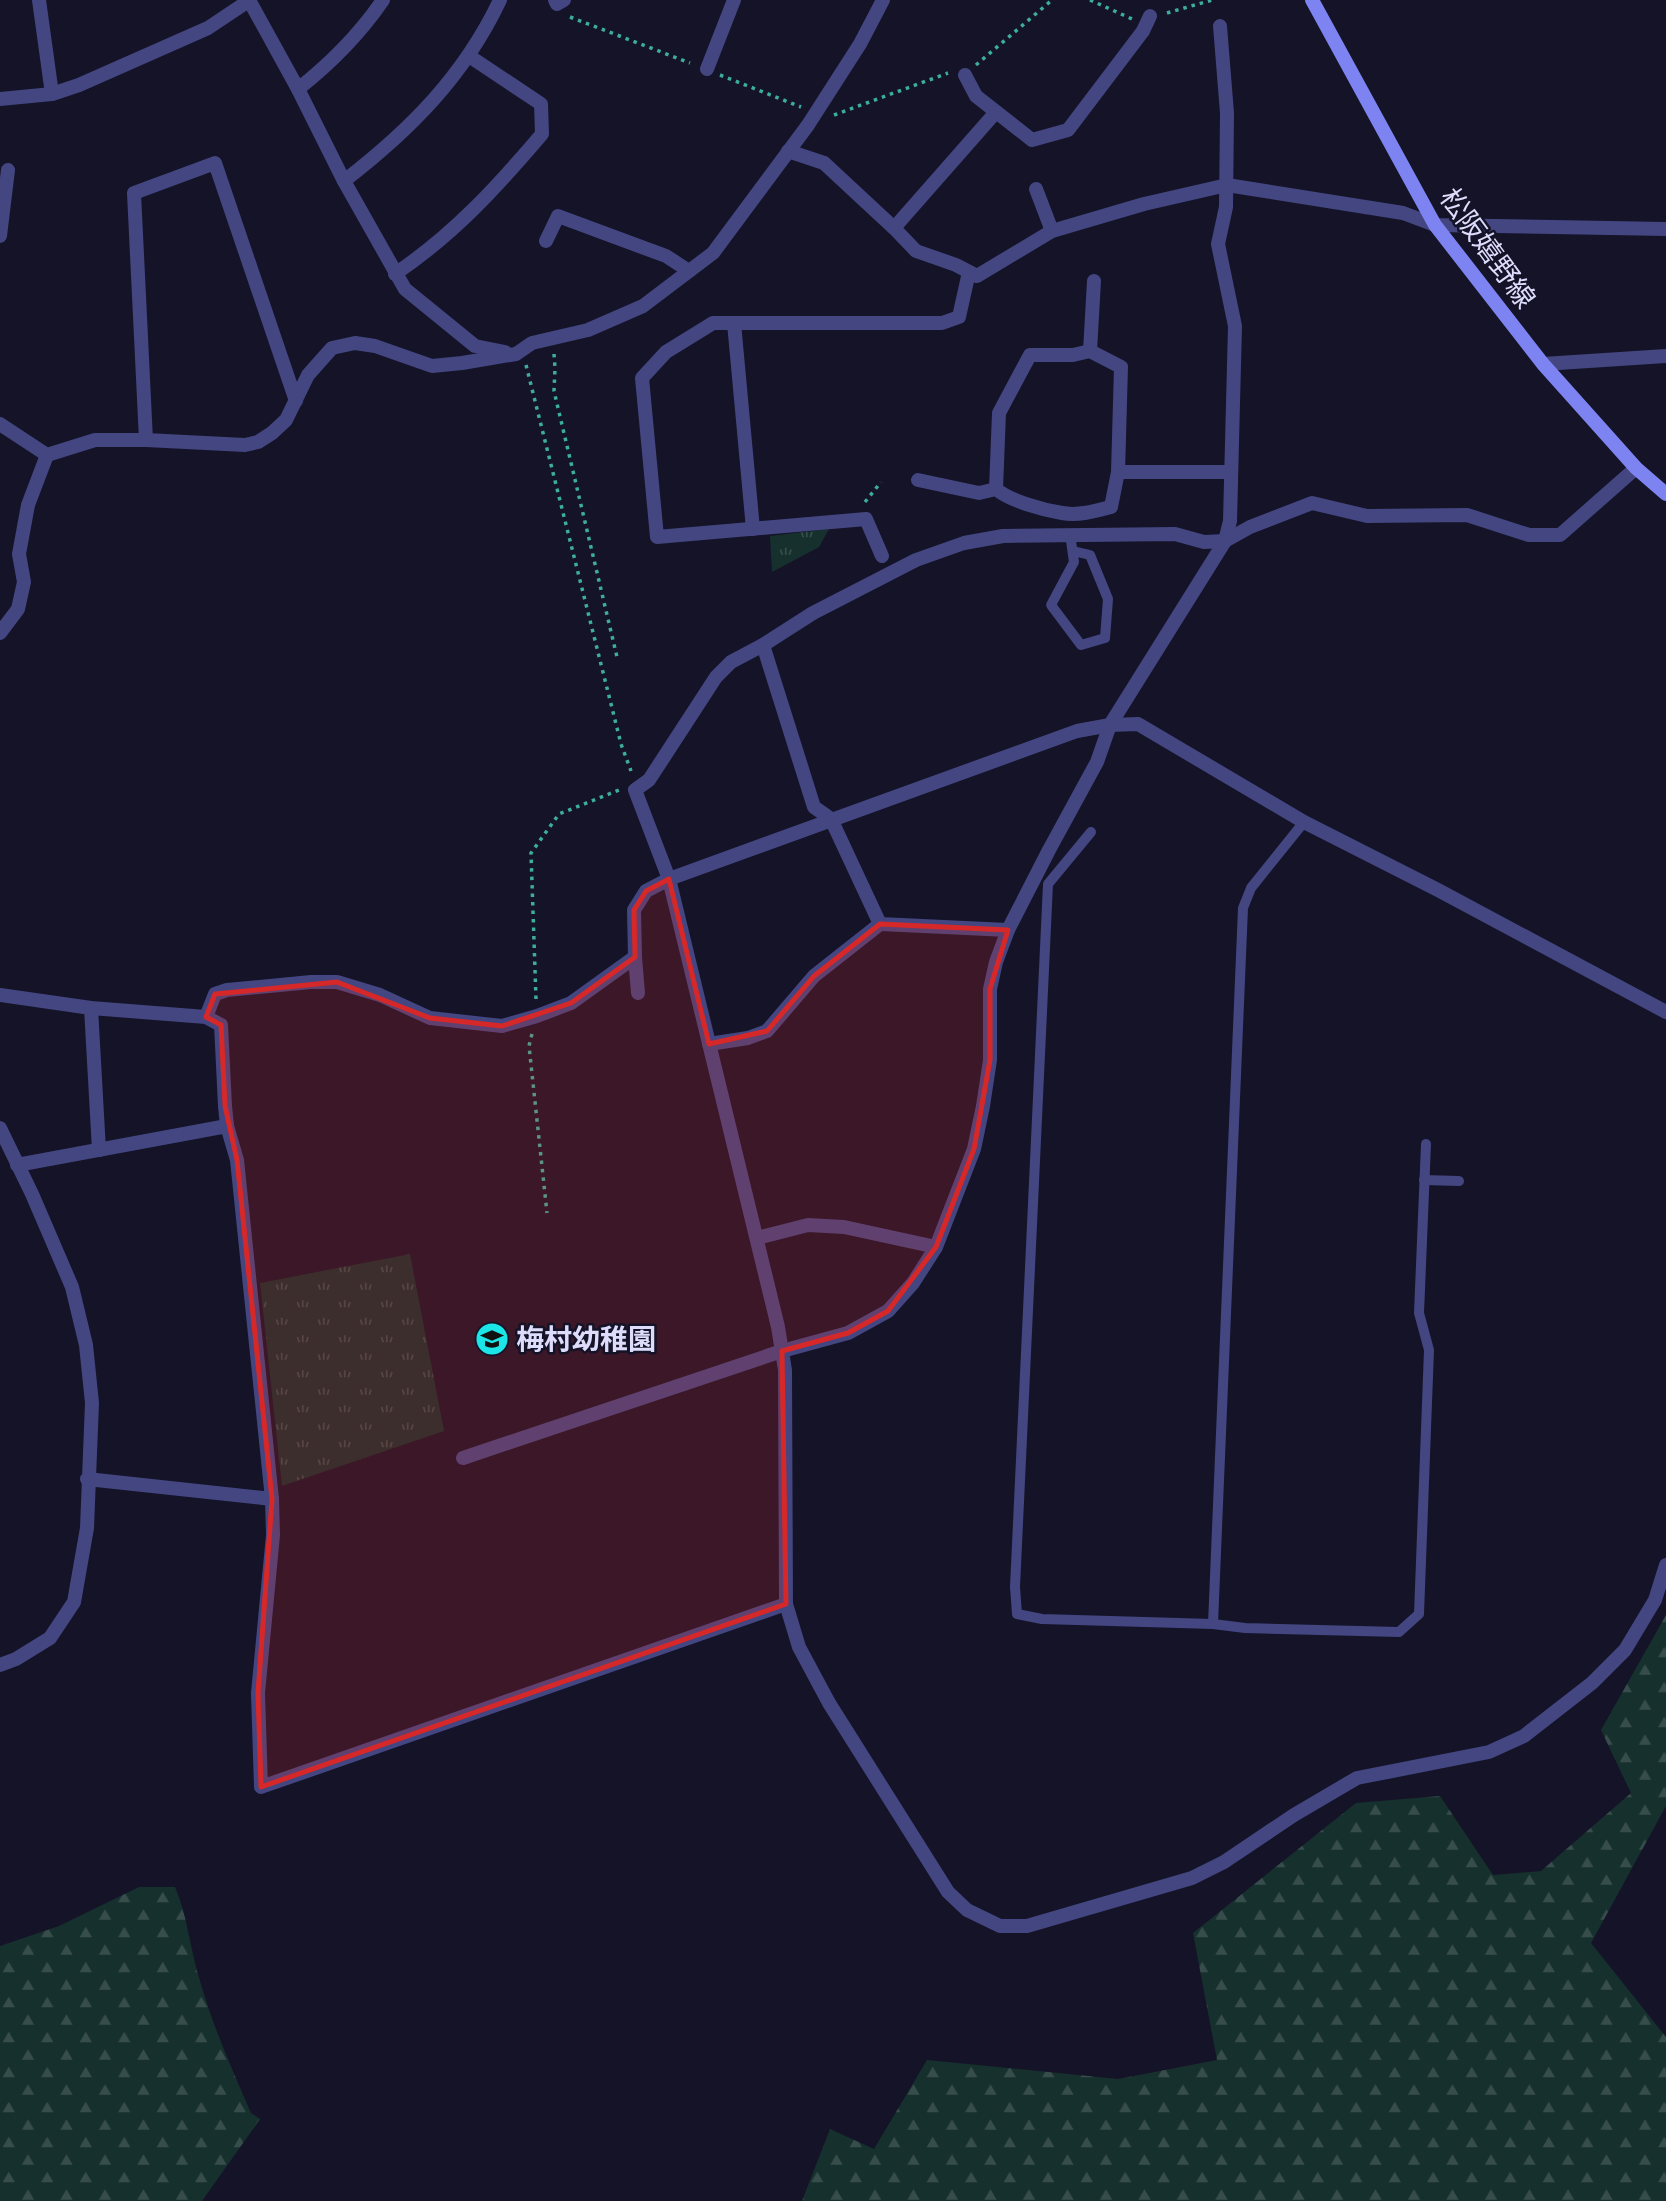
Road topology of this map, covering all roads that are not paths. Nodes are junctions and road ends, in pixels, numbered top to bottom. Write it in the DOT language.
graph roads {
  1 [pos="39,0"];
  2 [pos="249,0"];
  3 [pos="383,0"];
  4 [pos="500,0"];
  5 [pos="734,0"];
  6 [pos="883,0"];
  7 [pos="1312,0"];
  8 [pos="1150,16"];
  9 [pos="1220,26"];
  10 [pos="469,56"];
  11 [pos="707,69"];
  12 [pos="965,75"];
  13 [pos="298,89"];
  14 [pos="52,94"];
  15 [pos="0,99"];
  16 [pos="996,112"];
  17 [pos="788,151"];
  18 [pos="8,170"];
  19 [pos="344,181"];
  20 [pos="1227,185"];
  21 [pos="1036,189"];
  22 [pos="1435,225"];
  23 [pos="894,228"];
  24 [pos="1666,229"];
  25 [pos="1052,231"];
  26 [pos="0,236"];
  27 [pos="546,241"];
  28 [pos="689,271"];
  29 [pos="969,272"];
  30 [pos="395,274"];
  31 [pos="1094,282"];
  32 [pos="734,323"];
  33 [pos="1090,351"];
  34 [pos="516,354"];
  35 [pos="1666,356"];
  36 [pos="1543,365"];
  37 [pos="296,401"];
  38 [pos="0,424"];
  39 [pos="146,440"];
  40 [pos="47,455"];
  41 [pos="1636,468"];
  42 [pos="1118,472"];
  43 [pos="1231,472"];
  44 [pos="918,480"];
  45 [pos="996,489"];
  46 [pos="1666,494"];
  47 [pos="753,529"];
  48 [pos="1070,534"];
  49 [pos="1225,541"];
  50 [pos="1073,551"];
  51 [pos="882,556"];
  52 [pos="0,633"];
  53 [pos="763,645"];
  54 [pos="1110,725"];
  55 [pos="831,819"];
  56 [pos="1304,822"];
  57 [pos="1091,832"];
  58 [pos="669,879"];
  59 [pos="880,924"];
  60 [pos="1008,930"];
  61 [pos="635,957"];
  62 [pos="638,993"];
  63 [pos="0,995"];
  64 [pos="91,1007"];
  65 [pos="1666,1012"];
  66 [pos="206,1017"];
  67 [pos="709,1044"];
  68 [pos="227,1126"];
  69 [pos="0,1128"];
  70 [pos="1426,1144"];
  71 [pos="99,1150"];
  72 [pos="17,1165"];
  73 [pos="1424,1180"];
  74 [pos="1459,1181"];
  75 [pos="757,1238"];
  76 [pos="936,1247"];
  77 [pos="782,1351"];
  78 [pos="463,1458"];
  79 [pos="87,1479"];
  80 [pos="272,1499"];
  81 [pos="1666,1565"];
  82 [pos="786,1604"];
  83 [pos="1213,1624"];
  84 [pos="0,1665"];
  1 -- 14 [label="street"];
  2 -- 13 [label="street"];
  2 -- 14 [label="street"];
  3 -- 13 [label="street"];
  4 -- 10 [label="street"];
  5 -- 11 [label="street"];
  6 -- 17 [label="street"];
  7 -- 22 [label="main road, 松阪嬉野線"];
  8 -- 16 [label="street"];
  9 -- 20 [label="street"];
  10 -- 19 [label="street"];
  10 -- 30 [label="street"];
  12 -- 16 [label="street"];
  13 -- 19 [label="street"];
  14 -- 15 [label="street"];
  16 -- 23 [label="street"];
  17 -- 23 [label="street"];
  17 -- 28 [label="street"];
  18 -- 26 [label="street"];
  19 -- 30 [label="street"];
  20 -- 22 [label="street"];
  20 -- 25 [label="street"];
  20 -- 43 [label="street"];
  21 -- 25 [label="street"];
  22 -- 24 [label="street"];
  22 -- 36 [label="main road, 松阪嬉野線"];
  23 -- 29 [label="street"];
  25 -- 29 [label="street"];
  27 -- 28 [label="street"];
  28 -- 34 [label="street"];
  29 -- 32 [label="street"];
  30 -- 34 [label="street"];
  31 -- 33 [label="street"];
  32 -- 47 [label="street"];
  32 -- 47 [label="street"];
  33 -- 42 [label="street"];
  33 -- 45 [label="street"];
  34 -- 37 [label="street"];
  35 -- 36 [label="street"];
  36 -- 41 [label="main road, 松阪嬉野線"];
  37 -- 39 [label="street"];
  37 -- 39 [label="street"];
  38 -- 40 [label="street"];
  39 -- 40 [label="street"];
  40 -- 52 [label="street"];
  41 -- 46 [label="main road, 松阪嬉野線"];
  41 -- 49 [label="street"];
  42 -- 43 [label="street"];
  42 -- 45 [label="street"];
  43 -- 49 [label="street"];
  44 -- 45 [label="street"];
  47 -- 51 [label="street"];
  48 -- 49 [label="street"];
  48 -- 50 [label="lane"];
  48 -- 53 [label="street"];
  49 -- 54 [label="street"];
  50 -- 50 [label="lane"];
  53 -- 55 [label="street"];
  53 -- 58 [label="street"];
  54 -- 55 [label="street"];
  54 -- 56 [label="street"];
  54 -- 60 [label="street"];
  55 -- 58 [label="street"];
  55 -- 59 [label="street"];
  56 -- 65 [label="street"];
  56 -- 83 [label="lane"];
  57 -- 83 [label="lane"];
  58 -- 61 [label="street"];
  58 -- 67 [label="street"];
  59 -- 60 [label="street"];
  59 -- 67 [label="street"];
  60 -- 76 [label="street"];
  61 -- 62 [label="street"];
  61 -- 66 [label="street"];
  63 -- 64 [label="street"];
  64 -- 66 [label="street"];
  64 -- 71 [label="street"];
  66 -- 68 [label="street"];
  67 -- 75 [label="street"];
  68 -- 71 [label="street"];
  68 -- 80 [label="street"];
  69 -- 72 [label="street"];
  70 -- 73 [label="lane"];
  71 -- 72 [label="street"];
  72 -- 79 [label="street"];
  73 -- 74 [label="lane"];
  73 -- 83 [label="lane"];
  75 -- 76 [label="street"];
  75 -- 77 [label="street"];
  76 -- 77 [label="street"];
  77 -- 78 [label="street"];
  77 -- 82 [label="street"];
  79 -- 80 [label="street"];
  79 -- 84 [label="street"];
  80 -- 82 [label="street"];
  81 -- 82 [label="street"];
}
